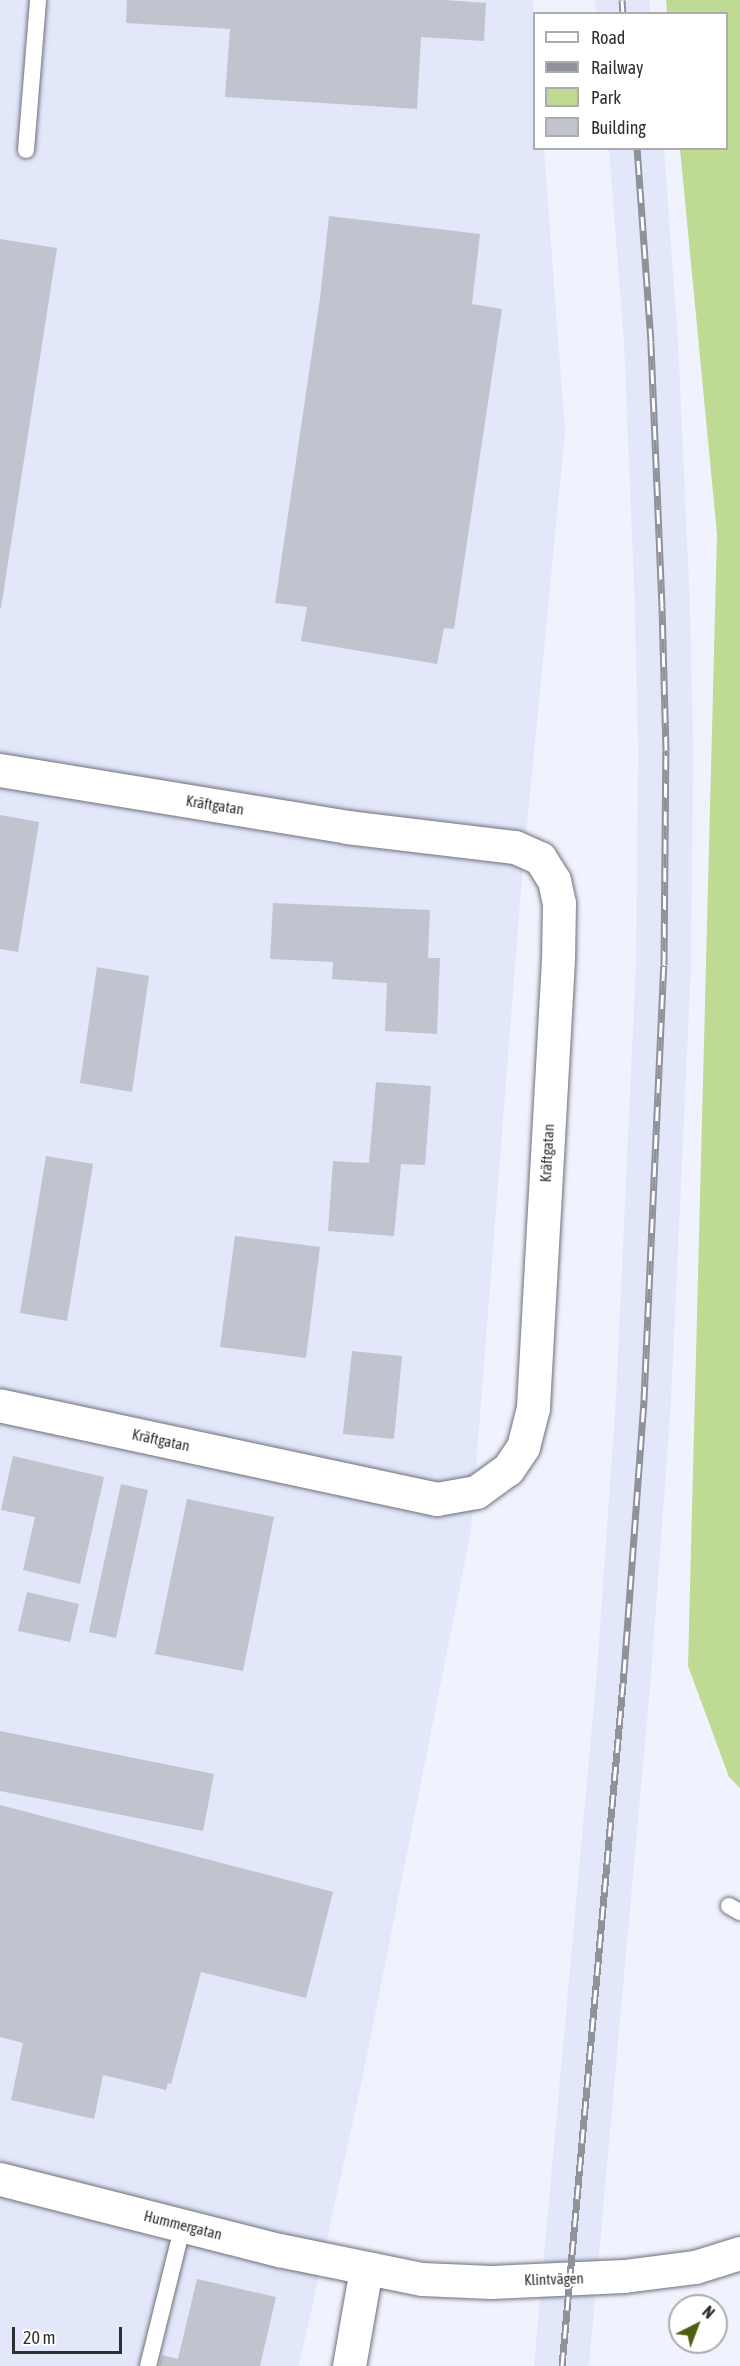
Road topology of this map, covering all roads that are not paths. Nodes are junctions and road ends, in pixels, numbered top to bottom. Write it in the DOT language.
graph roads {
  1 [pos="38,0"];
  2 [pos="26,150"];
  3 [pos="0,770"];
  4 [pos="0,1405"];
  5 [pos="0,2179"];
  6 [pos="183,2225"];
  7 [pos="740,2253"];
  8 [pos="366,2270"];
  9 [pos="148,2366"];
  10 [pos="350,2366"];
  1 -- 2 [label="lane"];
  3 -- 4 [label="street, Kräftgatan"];
  5 -- 6 [label="street, Hummergatan"];
  6 -- 8 [label="street, Hummergatan"];
  6 -- 9 [label="lane"];
  7 -- 8 [label="street, Klintvägen"];
  8 -- 10 [label="street"];
}
